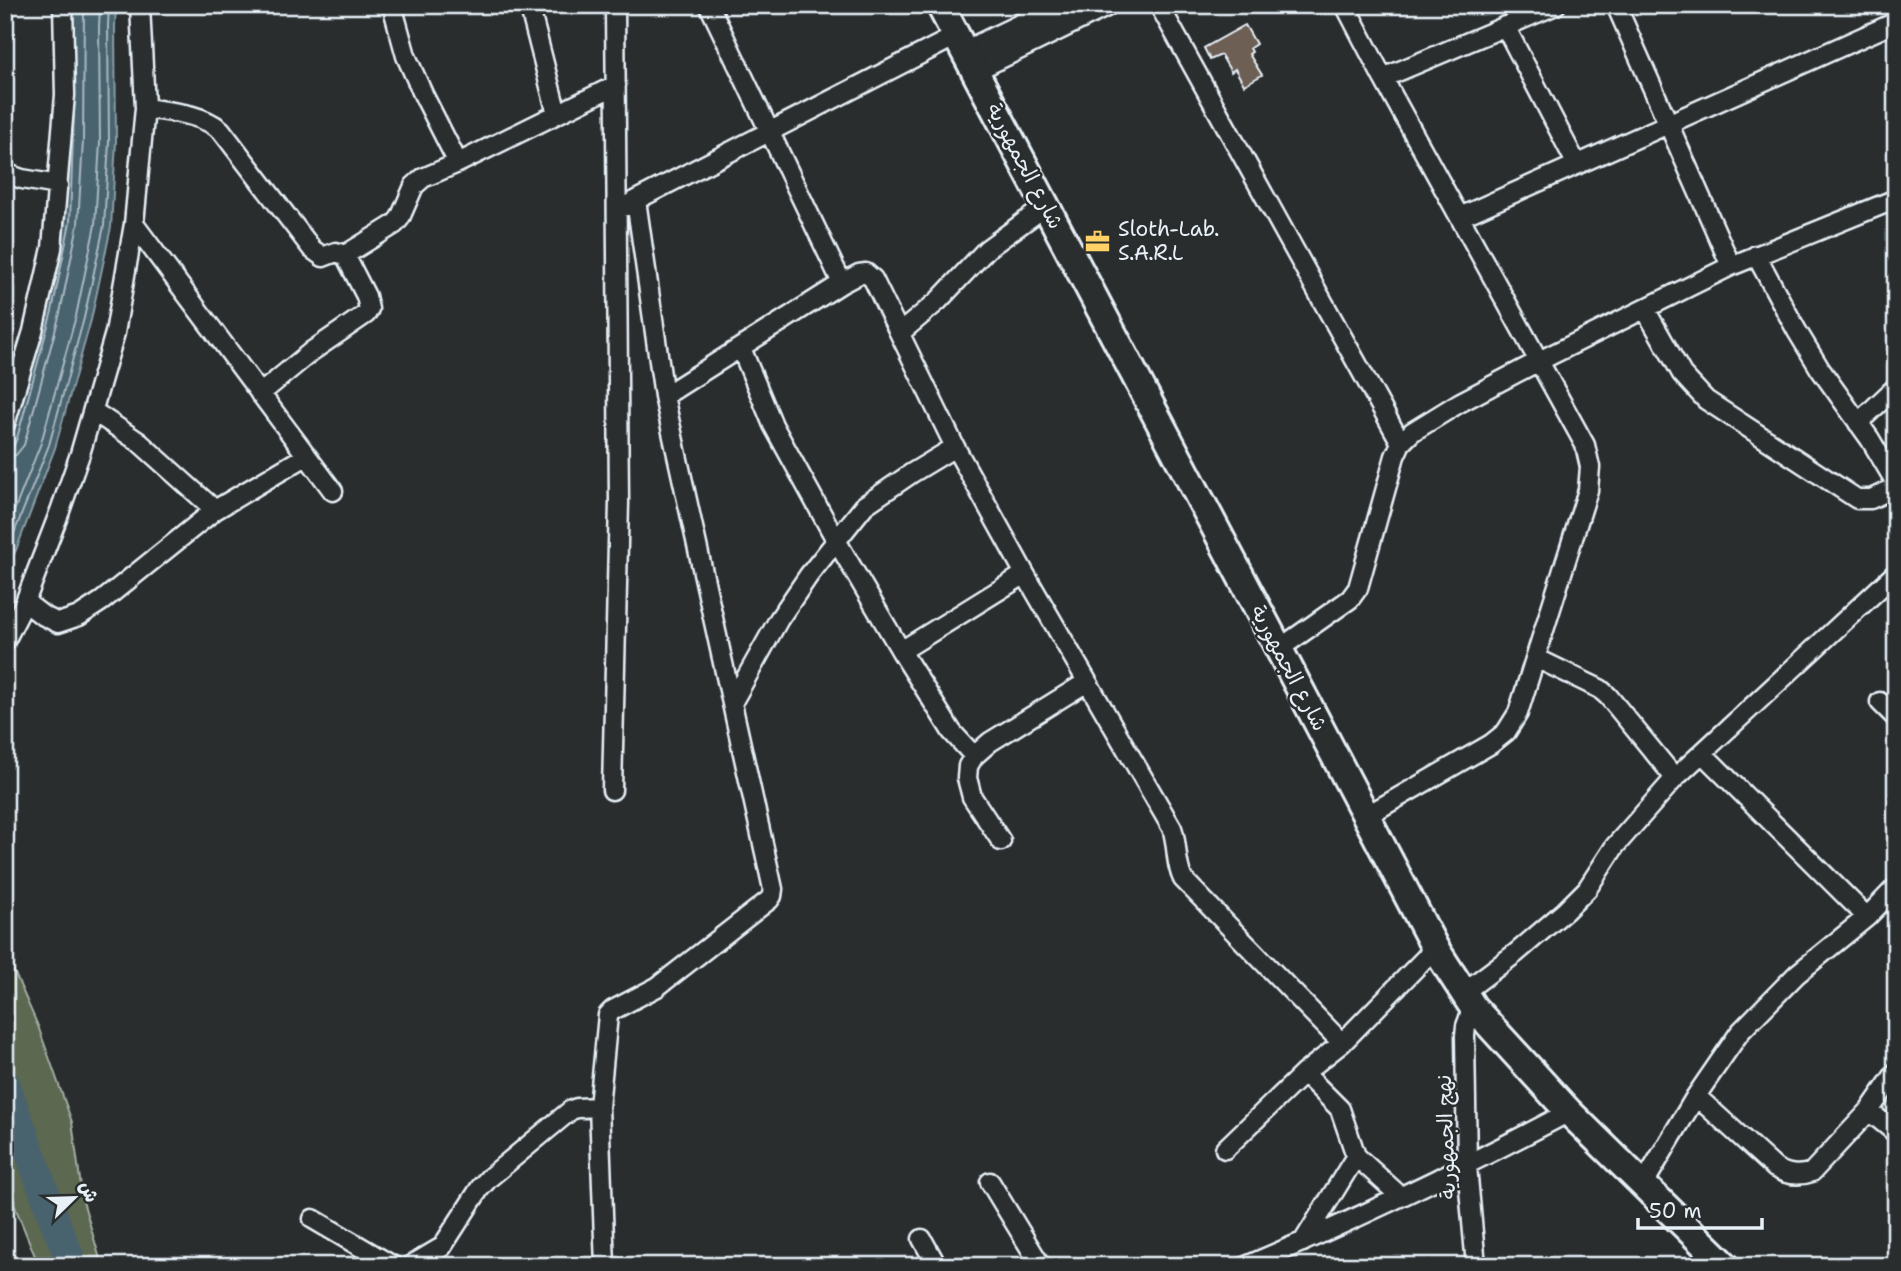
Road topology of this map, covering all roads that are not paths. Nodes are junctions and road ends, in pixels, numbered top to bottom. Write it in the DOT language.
graph roads {
  1 [pos="63,5"];
  2 [pos="140,5"];
  3 [pos="393,5"];
  4 [pos="529,5"];
  5 [pos="615,5"];
  6 [pos="709,5"];
  7 [pos="940,5"];
  8 [pos="1065,5"];
  9 [pos="1105,5"];
  10 [pos="1159,5"];
  11 [pos="1345,5"];
  12 [pos="1556,5"];
  13 [pos="1616,5"];
  14 [pos="1896,22"];
  15 [pos="1505,26"];
  16 [pos="965,53"];
  17 [pos="1383,78"];
  18 [pos="616,85"];
  19 [pos="145,108"];
  20 [pos="557,114"];
  21 [pos="1669,124"];
  22 [pos="770,130"];
  23 [pos="458,163"];
  24 [pos="1577,165"];
  25 [pos="5,173"];
  26 [pos="58,185"];
  27 [pos="1896,198"];
  28 [pos="636,200"];
  29 [pos="1046,206"];
  30 [pos="617,214"];
  31 [pos="1460,217"];
  32 [pos="134,224"];
  33 [pos="345,255"];
  34 [pos="1756,255"];
  35 [pos="1731,266"];
  36 [pos="842,283"];
  37 [pos="1645,309"];
  38 [pos="900,333"];
  39 [pos="741,348"];
  40 [pos="1539,361"];
  41 [pos="1896,387"];
  42 [pos="260,394"];
  43 [pos="664,396"];
  44 [pos="93,411"];
  45 [pos="5,424"];
  46 [pos="1858,424"];
  47 [pos="1401,443"];
  48 [pos="955,447"];
  49 [pos="306,456"];
  50 [pos="1896,485"];
  51 [pos="333,491"];
  52 [pos="215,510"];
  53 [pos="836,540"];
  54 [pos="1896,573"];
  55 [pos="1025,574"];
  56 [pos="25,602"];
  57 [pos="5,641"];
  58 [pos="1279,649"];
  59 [pos="901,651"];
  60 [pos="1536,658"];
  61 [pos="1087,681"];
  62 [pos="1880,702"];
  63 [pos="732,703"];
  64 [pos="1896,718"];
  65 [pos="1702,753"];
  66 [pos="974,755"];
  67 [pos="1675,778"];
  68 [pos="612,790"];
  69 [pos="1366,816"];
  70 [pos="1001,841"];
  71 [pos="1896,887"];
  72 [pos="1867,918"];
  73 [pos="1435,948"];
  74 [pos="1469,1000"];
  75 [pos="1342,1043"];
  76 [pos="1896,1072"];
  77 [pos="1304,1073"];
  78 [pos="1696,1096"];
  79 [pos="599,1107"];
  80 [pos="1869,1111"];
  81 [pos="1569,1112"];
  82 [pos="1896,1133"];
  83 [pos="1225,1149"];
  84 [pos="1356,1156"];
  85 [pos="1467,1166"];
  86 [pos="990,1182"];
  87 [pos="1643,1185"];
  88 [pos="1400,1196"];
  89 [pos="313,1219"];
  90 [pos="922,1239"];
  91 [pos="1304,1242"];
  92 [pos="393,1266"];
  93 [pos="410,1266"];
  94 [pos="606,1266"];
  95 [pos="937,1266"];
  96 [pos="1041,1266"];
  97 [pos="1246,1266"];
  98 [pos="1476,1266"];
  99 [pos="1726,1266"];
  1 -- 26 [label="street"];
  2 -- 19 [label="street"];
  3 -- 23 [label="street"];
  4 -- 20 [label="street"];
  5 -- 18 [label="street"];
  6 -- 22 [label="street"];
  7 -- 16 [label="main road, شارع الجمهورية"];
  8 -- 16 [label="street"];
  9 -- 16 [label="street"];
  10 -- 47 [label="street"];
  11 -- 17 [label="street"];
  12 -- 15 [label="street"];
  13 -- 21 [label="street"];
  14 -- 21 [label="street"];
  15 -- 17 [label="street"];
  15 -- 24 [label="street"];
  16 -- 22 [label="street"];
  16 -- 29 [label="main road, شارع الجمهورية"];
  17 -- 31 [label="street"];
  18 -- 20 [label="street"];
  18 -- 30 [label="street"];
  19 -- 32 [label="street"];
  19 -- 33 [label="street"];
  20 -- 23 [label="street"];
  21 -- 24 [label="street"];
  21 -- 35 [label="street"];
  22 -- 28 [label="street"];
  22 -- 36 [label="street"];
  23 -- 33 [label="street"];
  24 -- 31 [label="street"];
  25 -- 26 [label="street"];
  26 -- 45 [label="street"];
  27 -- 34 [label="street"];
  28 -- 30 [label="street"];
  28 -- 43 [label="street"];
  29 -- 38 [label="street"];
  29 -- 58 [label="main road, شارع الجمهورية"];
  30 -- 68 [label="street"];
  31 -- 40 [label="street"];
  32 -- 42 [label="street"];
  32 -- 44 [label="street"];
  33 -- 42 [label="street"];
  34 -- 35 [label="street"];
  34 -- 46 [label="street"];
  35 -- 37 [label="street"];
  36 -- 38 [label="street"];
  36 -- 39 [label="street"];
  37 -- 40 [label="street"];
  37 -- 50 [label="street"];
  38 -- 48 [label="street"];
  39 -- 43 [label="street"];
  39 -- 53 [label="street"];
  40 -- 47 [label="street"];
  40 -- 60 [label="street"];
  41 -- 46 [label="street"];
  42 -- 49 [label="street"];
  43 -- 63 [label="street"];
  44 -- 52 [label="street"];
  44 -- 56 [label="street"];
  46 -- 50 [label="street"];
  47 -- 58 [label="street"];
  48 -- 53 [label="street"];
  48 -- 55 [label="street"];
  49 -- 51 [label="street"];
  49 -- 52 [label="street"];
  52 -- 56 [label="street"];
  53 -- 59 [label="street"];
  53 -- 63 [label="street"];
  54 -- 65 [label="street"];
  55 -- 59 [label="street"];
  55 -- 61 [label="street"];
  56 -- 57 [label="street"];
  58 -- 69 [label="main road, شارع الجمهورية"];
  59 -- 66 [label="street"];
  60 -- 67 [label="street"];
  60 -- 69 [label="street"];
  61 -- 66 [label="street"];
  61 -- 75 [label="street"];
  62 -- 64 [label="street"];
  63 -- 79 [label="street"];
  65 -- 67 [label="street"];
  65 -- 72 [label="street"];
  66 -- 70 [label="street"];
  67 -- 74 [label="street"];
  69 -- 73 [label="main road, شارع الجمهورية"];
  71 -- 72 [label="street"];
  72 -- 78 [label="street"];
  73 -- 74 [label="main road, شارع الجمهورية"];
  73 -- 75 [label="street"];
  74 -- 81 [label="main road, شارع الجمهورية"];
  74 -- 85 [label="street, نهج الجمهورية"];
  75 -- 77 [label="street"];
  76 -- 80 [label="street"];
  77 -- 83 [label="street"];
  77 -- 84 [label="street"];
  78 -- 80 [label="street"];
  78 -- 87 [label="street"];
  79 -- 93 [label="street"];
  79 -- 94 [label="street"];
  80 -- 82 [label="street"];
  81 -- 85 [label="street"];
  81 -- 87 [label="main road, شارع الجمهورية"];
  84 -- 88 [label="street"];
  84 -- 91 [label="street"];
  85 -- 88 [label="street"];
  85 -- 98 [label="street, نهج الجمهورية"];
  86 -- 96 [label="street"];
  87 -- 99 [label="main road, شارع الجمهورية"];
  88 -- 91 [label="street"];
  89 -- 92 [label="street"];
  90 -- 95 [label="street"];
  91 -- 97 [label="street"];
}
